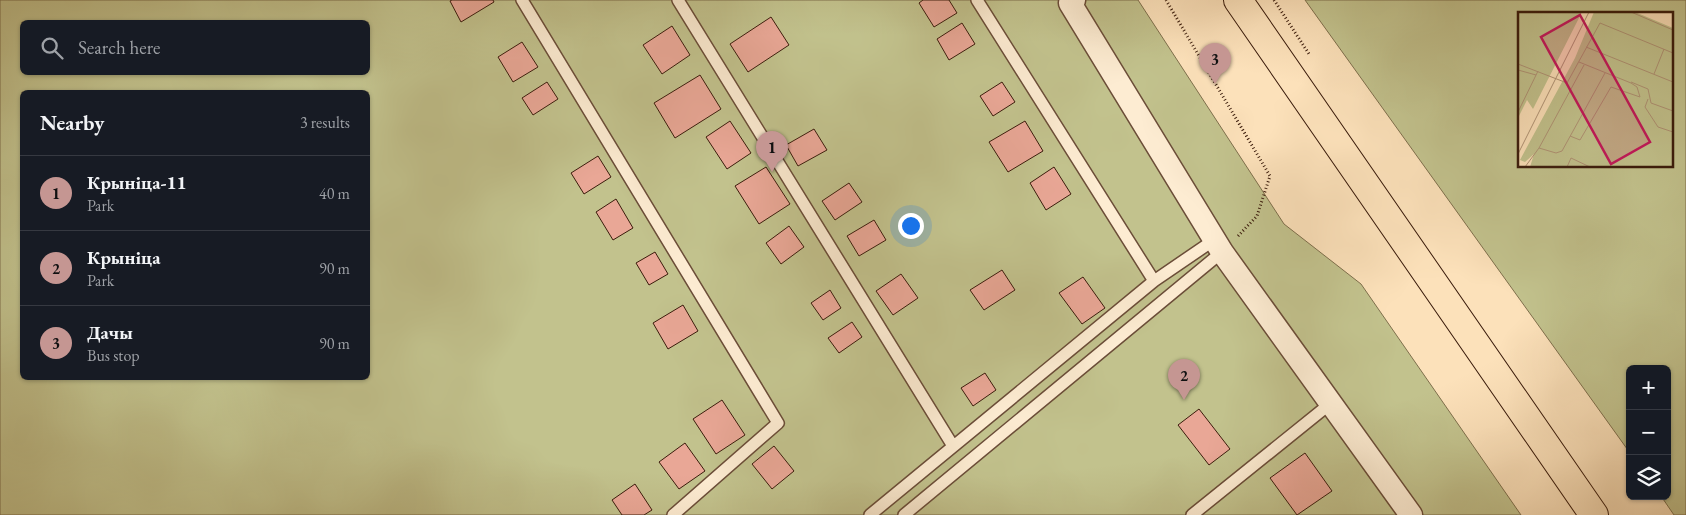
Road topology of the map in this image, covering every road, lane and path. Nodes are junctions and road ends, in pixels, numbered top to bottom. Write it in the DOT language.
graph roads {
  1 [pos="522,0"];
  2 [pos="678,0"];
  3 [pos="977,0"];
  4 [pos="1074,0"];
  5 [pos="1166,0"];
  6 [pos="1238,0"];
  7 [pos="1218,246"];
  8 [pos="1154,281"];
  9 [pos="1331,404"];
  10 [pos="954,446"];
  11 [pos="673,515"];
  12 [pos="870,515"];
  13 [pos="904,515"];
  14 [pos="1192,515"];
  15 [pos="1411,515"];
  16 [pos="1594,515"];
  1 -- 11 [label="lane"];
  2 -- 10 [label="lane"];
  3 -- 8 [label="lane"];
  4 -- 7 [label="street"];
  5 -- 7 [label="path"];
  6 -- 16 [label="main road"];
  7 -- 8 [label="lane"];
  7 -- 9 [label="street"];
  7 -- 13 [label="lane"];
  8 -- 10 [label="lane"];
  9 -- 14 [label="lane"];
  9 -- 15 [label="street"];
  10 -- 12 [label="lane"];
}
